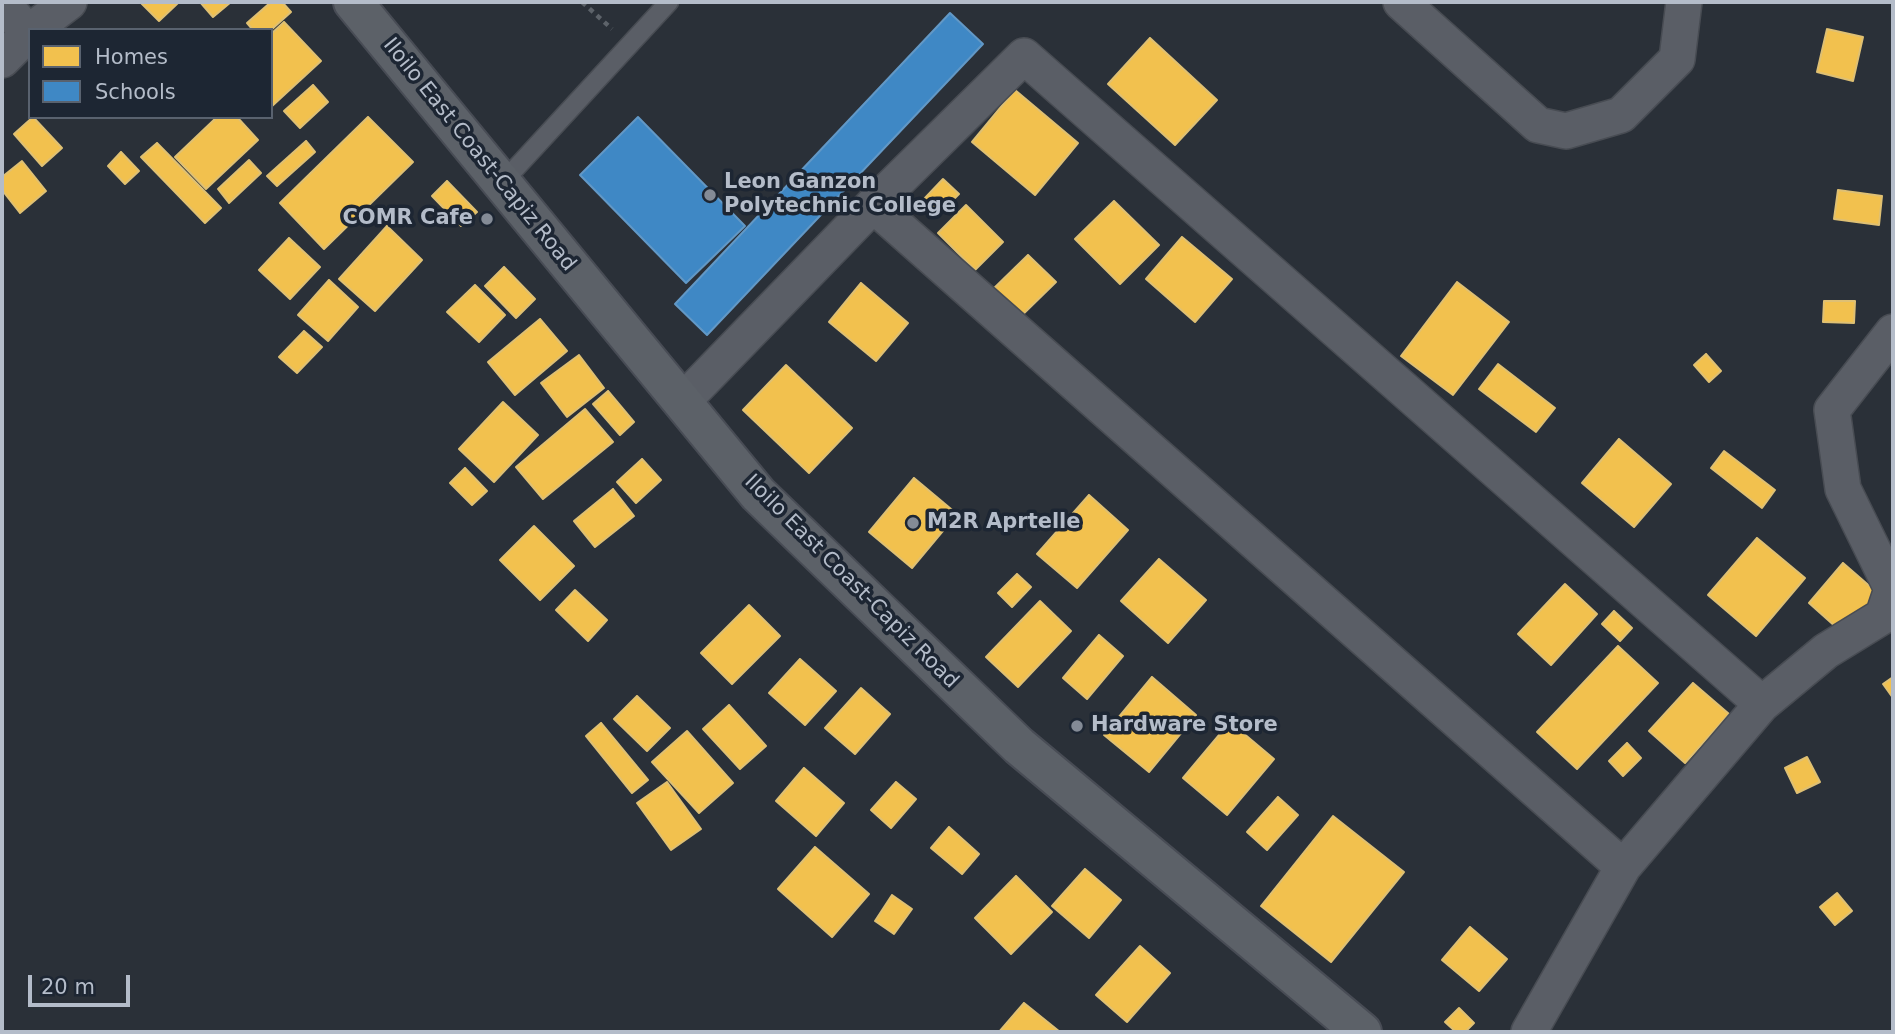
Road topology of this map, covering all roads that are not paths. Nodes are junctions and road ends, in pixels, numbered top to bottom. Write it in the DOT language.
graph roads {
  1 [pos="2,2"];
  2 [pos="69,2"];
  3 [pos="669,2"];
  4 [pos="1401,2"];
  5 [pos="1684,2"];
  6 [pos="359,4"];
  7 [pos="34,28"];
  8 [pos="28,29"];
  9 [pos="28,33"];
  10 [pos="2,60"];
  11 [pos="502,183"];
  12 [pos="873,205"];
  13 [pos="1893,332"];
  14 [pos="682,402"];
  15 [pos="1762,704"];
  16 [pos="1623,867"];
  17 [pos="1362,1032"];
  18 [pos="1529,1032"];
  1 -- 8 [label="street"];
  2 -- 7 [label="street"];
  3 -- 11 [label="lane"];
  4 -- 5 [label="street"];
  6 -- 11 [label="main road, Iloilo East Coast-Capiz Road"];
  9 -- 10 [label="street"];
  11 -- 14 [label="main road, Iloilo East Coast-Capiz Road"];
  12 -- 14 [label="street"];
  12 -- 15 [label="street"];
  12 -- 16 [label="street"];
  13 -- 15 [label="street"];
  14 -- 17 [label="main road, Iloilo East Coast-Capiz Road"];
  15 -- 16 [label="street"];
  16 -- 18 [label="street"];
}
